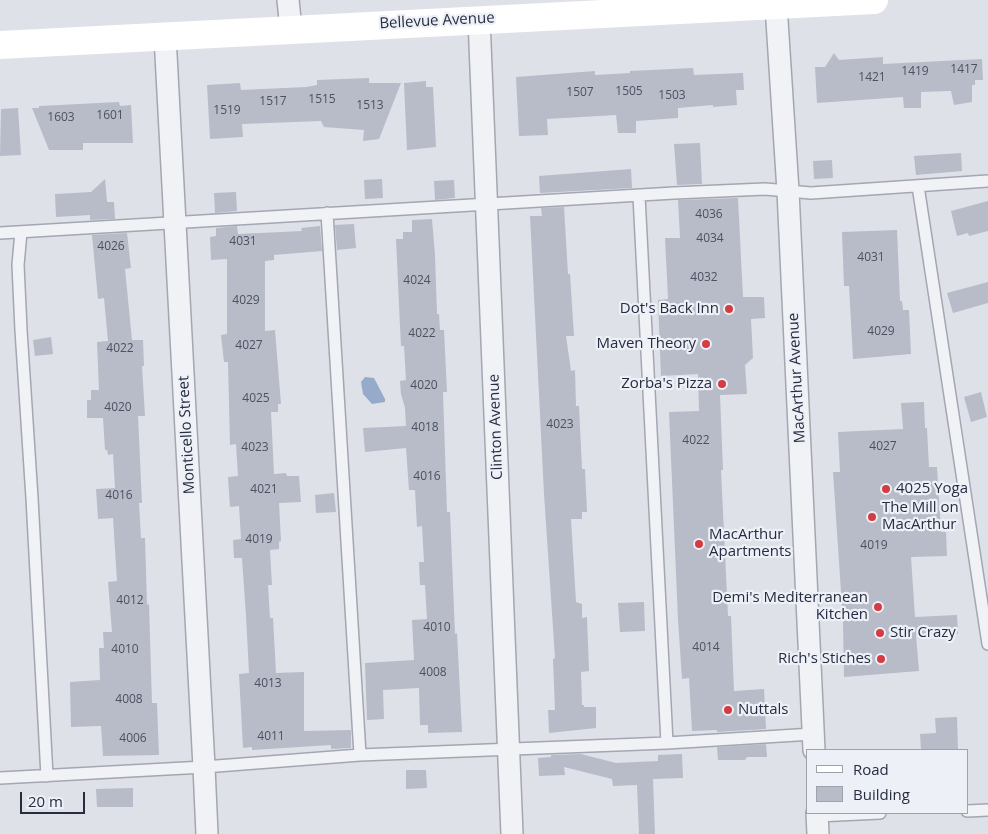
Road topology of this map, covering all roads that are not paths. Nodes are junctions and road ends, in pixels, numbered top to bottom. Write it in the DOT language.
graph roads {
  1 [pos="288,0"];
  2 [pos="874,0"];
  3 [pos="776,6"];
  4 [pos="479,19"];
  5 [pos="291,29"];
  6 [pos="165,36"];
  7 [pos="0,45"];
  8 [pos="988,181"];
  9 [pos="918,186"];
  10 [pos="788,191"];
  11 [pos="639,196"];
  12 [pos="487,204"];
  13 [pos="327,213"];
  14 [pos="176,223"];
  15 [pos="21,232"];
  16 [pos="0,233"];
  17 [pos="988,644"];
  18 [pos="813,742"];
  19 [pos="667,743"];
  20 [pos="509,749"];
  21 [pos="360,756"];
  22 [pos="204,767"];
  23 [pos="47,776"];
  24 [pos="0,778"];
  25 [pos="988,810"];
  26 [pos="968,811"];
  27 [pos="872,814"];
  28 [pos="817,821"];
  29 [pos="206,834"];
  30 [pos="512,834"];
  1 -- 5 [label="street"];
  2 -- 3 [label="street, Bellevue Avenue"];
  3 -- 4 [label="street, Bellevue Avenue"];
  3 -- 10 [label="street, MacArthur Avenue"];
  4 -- 5 [label="street, Bellevue Avenue"];
  4 -- 12 [label="street, Clinton Avenue"];
  5 -- 6 [label="street, Bellevue Avenue"];
  6 -- 7 [label="street, Bellevue Avenue"];
  6 -- 14 [label="street, Monticello Street"];
  8 -- 9 [label="lane"];
  9 -- 10 [label="lane"];
  9 -- 17 [label="lane"];
  10 -- 11 [label="lane"];
  10 -- 18 [label="street, MacArthur Avenue"];
  11 -- 12 [label="lane"];
  11 -- 19 [label="lane"];
  12 -- 13 [label="lane"];
  12 -- 20 [label="street, Clinton Avenue"];
  13 -- 14 [label="lane"];
  13 -- 21 [label="lane"];
  14 -- 15 [label="lane"];
  14 -- 22 [label="street, Monticello Street"];
  15 -- 16 [label="lane"];
  15 -- 23 [label="lane"];
  18 -- 19 [label="lane"];
  19 -- 20 [label="lane"];
  20 -- 21 [label="lane"];
  20 -- 30 [label="street, Clinton Avenue"];
  21 -- 22 [label="lane"];
  22 -- 23 [label="lane"];
  22 -- 29 [label="street, Monticello Street"];
  23 -- 24 [label="lane"];
  25 -- 26 [label="lane"];
  27 -- 28 [label="lane"];
}
